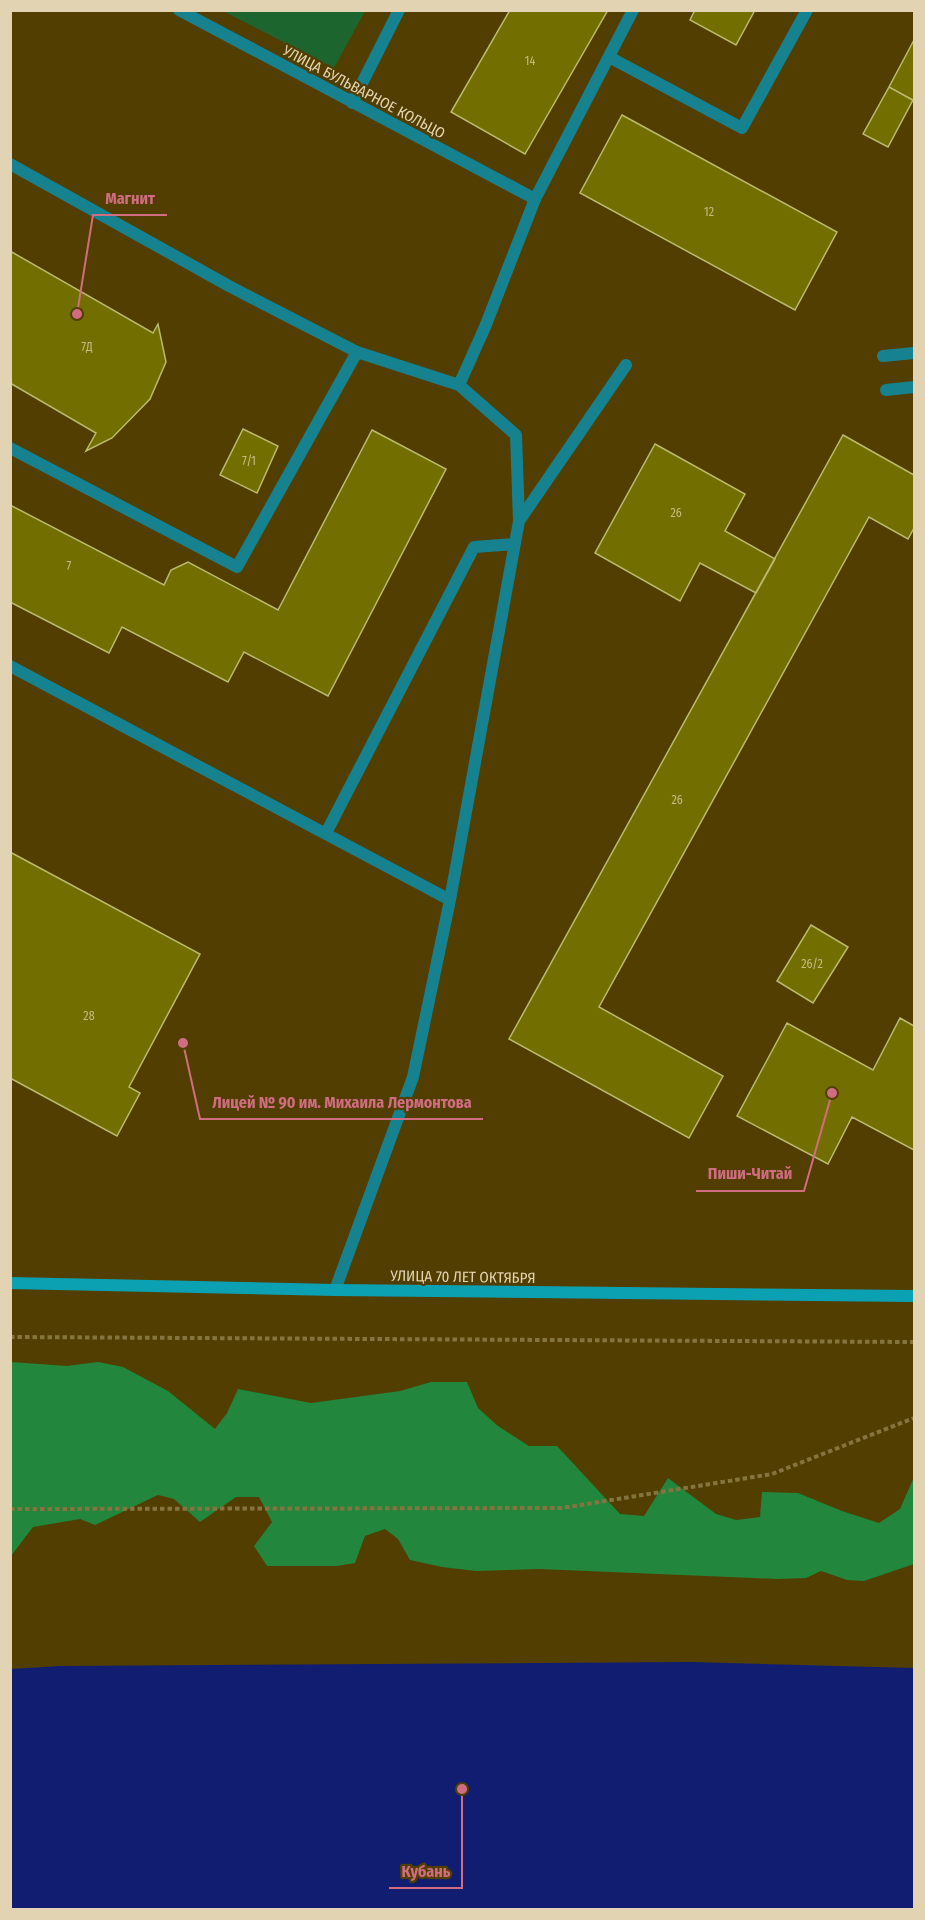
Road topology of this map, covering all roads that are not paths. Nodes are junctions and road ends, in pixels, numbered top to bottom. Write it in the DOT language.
graph roads {
  1 [pos="179,10"];
  2 [pos="399,10"];
  3 [pos="633,10"];
  4 [pos="807,10"];
  5 [pos="609,57"];
  6 [pos="352,103"];
  7 [pos="10,164"];
  8 [pos="535,200"];
  9 [pos="357,352"];
  10 [pos="915,353"];
  11 [pos="883,356"];
  12 [pos="626,365"];
  13 [pos="459,385"];
  14 [pos="915,387"];
  15 [pos="886,390"];
  16 [pos="10,448"];
  17 [pos="519,521"];
  18 [pos="515,544"];
  19 [pos="10,666"];
  20 [pos="326,833"];
  21 [pos="450,900"];
  22 [pos="10,1283"];
  23 [pos="335,1290"];
  24 [pos="915,1296"];
  1 -- 6 [label="street, УЛИЦА БУЛЬВАРНОЕ КОЛЬЦО"];
  2 -- 6 [label="street"];
  3 -- 5 [label="street"];
  4 -- 5 [label="street"];
  5 -- 8 [label="street"];
  6 -- 8 [label="street, УЛИЦА БУЛЬВАРНОЕ КОЛЬЦО"];
  7 -- 9 [label="street"];
  8 -- 13 [label="street"];
  9 -- 13 [label="street"];
  9 -- 16 [label="street"];
  10 -- 11 [label="street"];
  12 -- 17 [label="street"];
  13 -- 17 [label="street"];
  14 -- 15 [label="street"];
  17 -- 18 [label="street"];
  18 -- 20 [label="street"];
  18 -- 21 [label="street"];
  19 -- 20 [label="street"];
  20 -- 21 [label="street"];
  21 -- 23 [label="street"];
  22 -- 23 [label="main road, УЛИЦА 70 ЛЕТ ОКТЯБРЯ"];
  23 -- 24 [label="main road, УЛИЦА 70 ЛЕТ ОКТЯБРЯ"];
}
